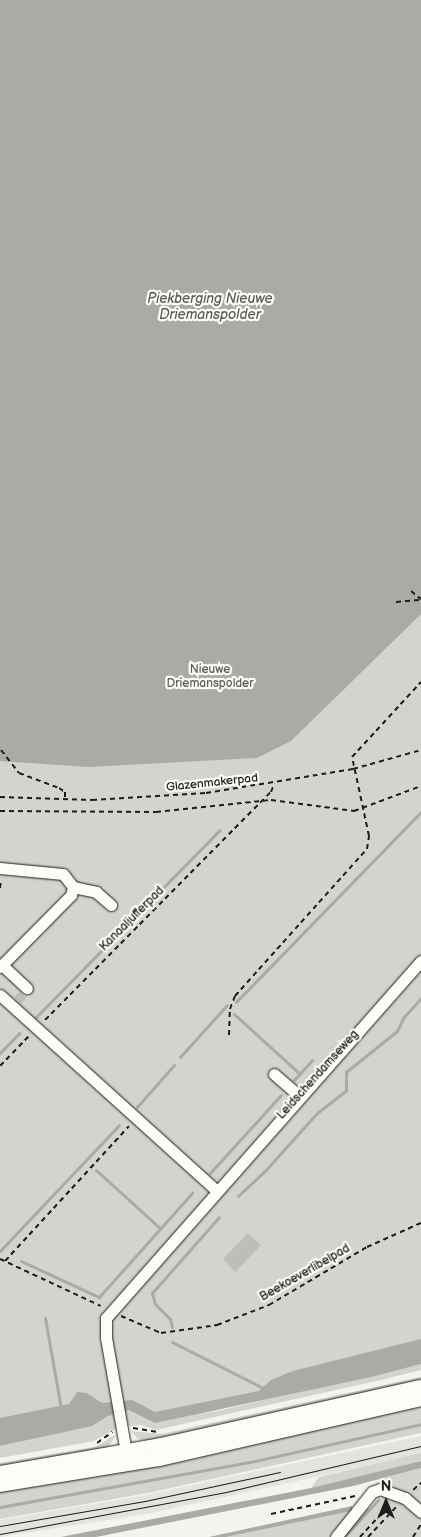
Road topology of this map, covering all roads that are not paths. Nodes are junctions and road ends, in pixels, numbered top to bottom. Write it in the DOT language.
graph roads {
  1 [pos="0,868"];
  2 [pos="73,887"];
  3 [pos="110,906"];
  4 [pos="421,961"];
  5 [pos="1,966"];
  6 [pos="27,988"];
  7 [pos="0,995"];
  8 [pos="274,1074"];
  9 [pos="299,1096"];
  10 [pos="216,1190"];
  11 [pos="421,1387"];
  12 [pos="421,1399"];
  13 [pos="126,1451"];
  14 [pos="128,1466"];
  15 [pos="0,1473"];
  16 [pos="0,1486"];
  17 [pos="421,1512"];
  18 [pos="336,1537"];
  1 -- 2 [label="street"];
  2 -- 3 [label="street"];
  2 -- 5 [label="street"];
  4 -- 9 [label="street, Leidschendamseweg"];
  5 -- 6 [label="street"];
  7 -- 10 [label="street"];
  8 -- 9 [label="street"];
  9 -- 10 [label="street, Leidschendamseweg"];
  10 -- 13 [label="street, Leidschendamseweg"];
  11 -- 13 [label="main road"];
  12 -- 14 [label="main road"];
  13 -- 14 [label="street"];
  13 -- 15 [label="main road"];
  14 -- 16 [label="main road"];
  17 -- 18 [label="street"];
}
